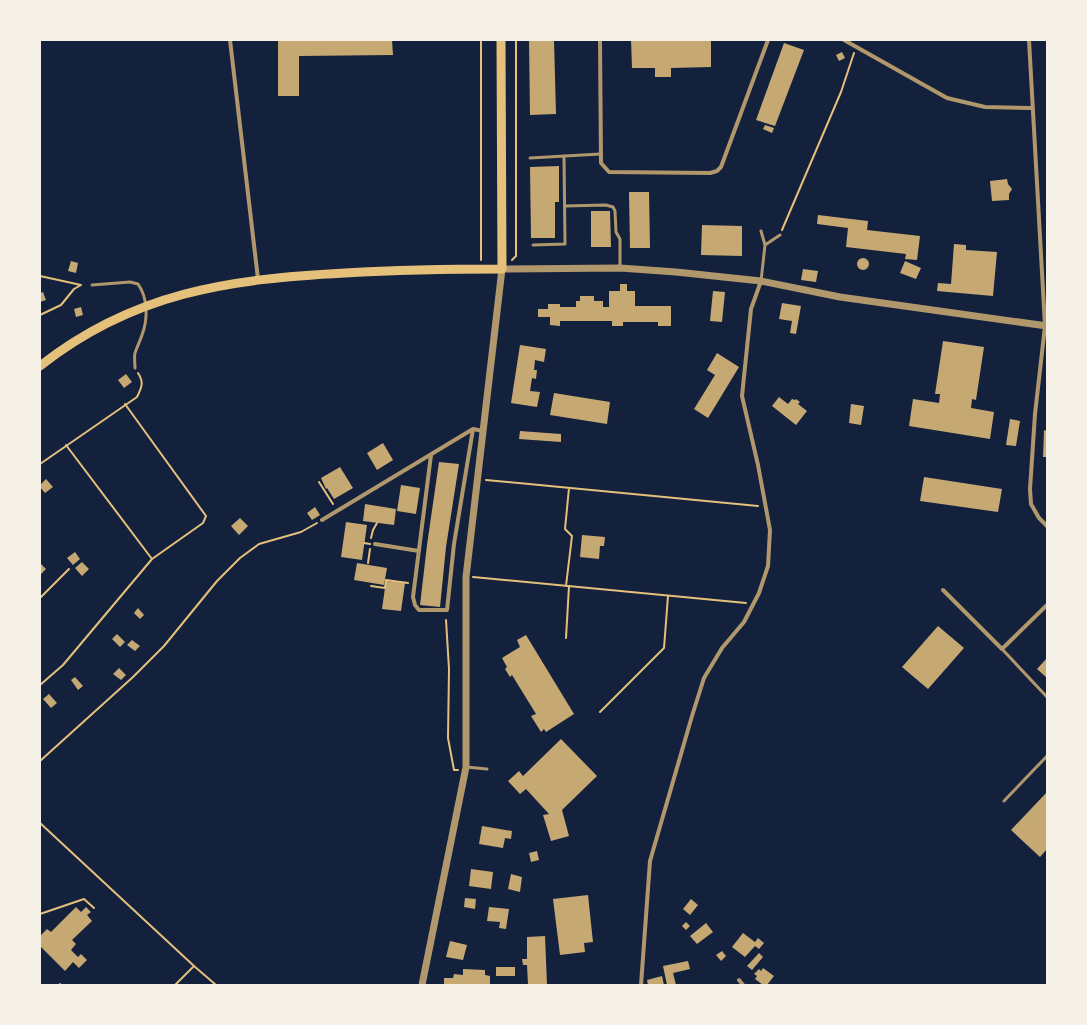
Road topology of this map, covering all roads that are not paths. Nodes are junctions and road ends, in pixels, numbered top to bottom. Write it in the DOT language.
graph roads {
  1 [pos="230,40"];
  2 [pos="500,40"];
  3 [pos="600,40"];
  4 [pos="768,40"];
  5 [pos="844,40"];
  6 [pos="1029,40"];
  7 [pos="1032,108"];
  8 [pos="600,154"];
  9 [pos="564,156"];
  10 [pos="530,158"];
  11 [pos="565,206"];
  12 [pos="761,231"];
  13 [pos="780,235"];
  14 [pos="532,245"];
  15 [pos="765,245"];
  16 [pos="620,268"];
  17 [pos="502,269"];
  18 [pos="258,280"];
  19 [pos="760,281"];
  20 [pos="92,285"];
  21 [pos="146,305"];
  22 [pos="1046,326"];
  23 [pos="40,366"];
  24 [pos="135,368"];
  25 [pos="473,429"];
  26 [pos="482,431"];
  27 [pos="431,455"];
  28 [pos="322,520"];
  29 [pos="1047,526"];
  30 [pos="375,544"];
  31 [pos="419,551"];
  32 [pos="943,590"];
  33 [pos="1047,604"];
  34 [pos="1002,649"];
  35 [pos="1047,697"];
  36 [pos="1047,756"];
  37 [pos="466,769"];
  38 [pos="487,769"];
  39 [pos="1004,801"];
  40 [pos="739,980"];
  41 [pos="422,985"];
  42 [pos="642,985"];
  43 [pos="743,985"];
  1 -- 18 [label="street"];
  2 -- 17 [label="main road"];
  3 -- 8 [label="street"];
  4 -- 8 [label="street"];
  5 -- 7 [label="street"];
  6 -- 7 [label="street"];
  7 -- 22 [label="street"];
  8 -- 9 [label="lane"];
  9 -- 10 [label="lane"];
  9 -- 11 [label="lane"];
  11 -- 14 [label="lane"];
  11 -- 16 [label="lane"];
  12 -- 15 [label="lane"];
  13 -- 15 [label="lane"];
  15 -- 19 [label="lane"];
  16 -- 17 [label="street"];
  16 -- 19 [label="street"];
  17 -- 18 [label="main road"];
  17 -- 26 [label="street"];
  18 -- 21 [label="main road"];
  19 -- 22 [label="street"];
  19 -- 42 [label="street"];
  20 -- 21 [label="lane"];
  21 -- 23 [label="main road"];
  21 -- 24 [label="lane"];
  22 -- 29 [label="street"];
  25 -- 26 [label="street"];
  25 -- 27 [label="street"];
  25 -- 31 [label="street"];
  26 -- 37 [label="street"];
  27 -- 28 [label="street"];
  27 -- 31 [label="street"];
  30 -- 31 [label="street"];
  32 -- 34 [label="street"];
  33 -- 34 [label="street"];
  34 -- 35 [label="lane"];
  36 -- 39 [label="lane"];
  37 -- 38 [label="lane"];
  37 -- 41 [label="street"];
  40 -- 43 [label="street"];
}
